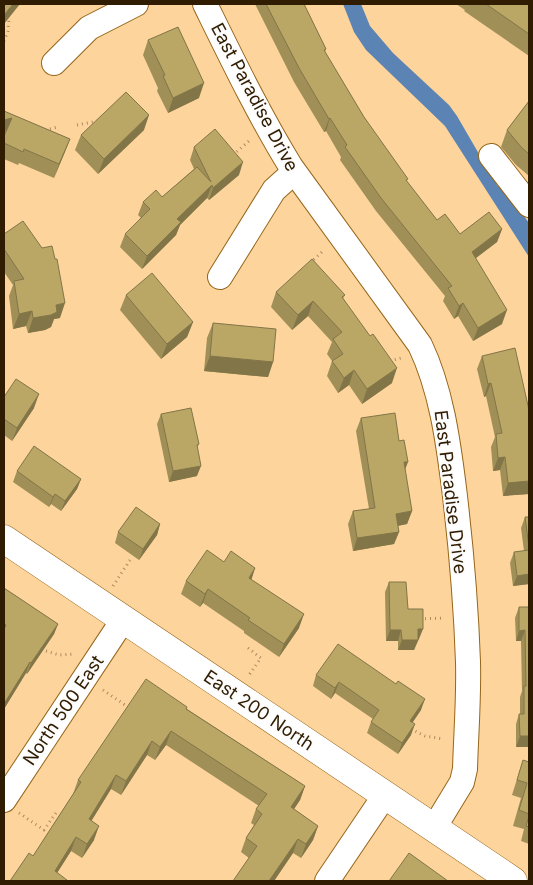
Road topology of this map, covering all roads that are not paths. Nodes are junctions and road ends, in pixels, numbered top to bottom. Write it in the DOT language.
graph roads {
  1 [pos="136,4"];
  2 [pos="205,4"];
  3 [pos="54,63"];
  4 [pos="491,156"];
  5 [pos="294,172"];
  6 [pos="529,205"];
  7 [pos="220,277"];
  8 [pos="4,539"];
  9 [pos="123,620"];
  10 [pos="385,795"];
  11 [pos="8,804"];
  12 [pos="434,828"];
  13 [pos="327,881"];
  14 [pos="513,881"];
  1 -- 3 [label="street"];
  2 -- 5 [label="street, East Paradise Drive"];
  4 -- 6 [label="street"];
  5 -- 7 [label="street"];
  5 -- 12 [label="street, East Paradise Drive"];
  8 -- 9 [label="street, East 200 North"];
  9 -- 10 [label="street, East 200 North"];
  9 -- 11 [label="street, North 500 East"];
  10 -- 12 [label="street, East 200 North"];
  10 -- 13 [label="street"];
  12 -- 14 [label="street, East 200 North"];
}
